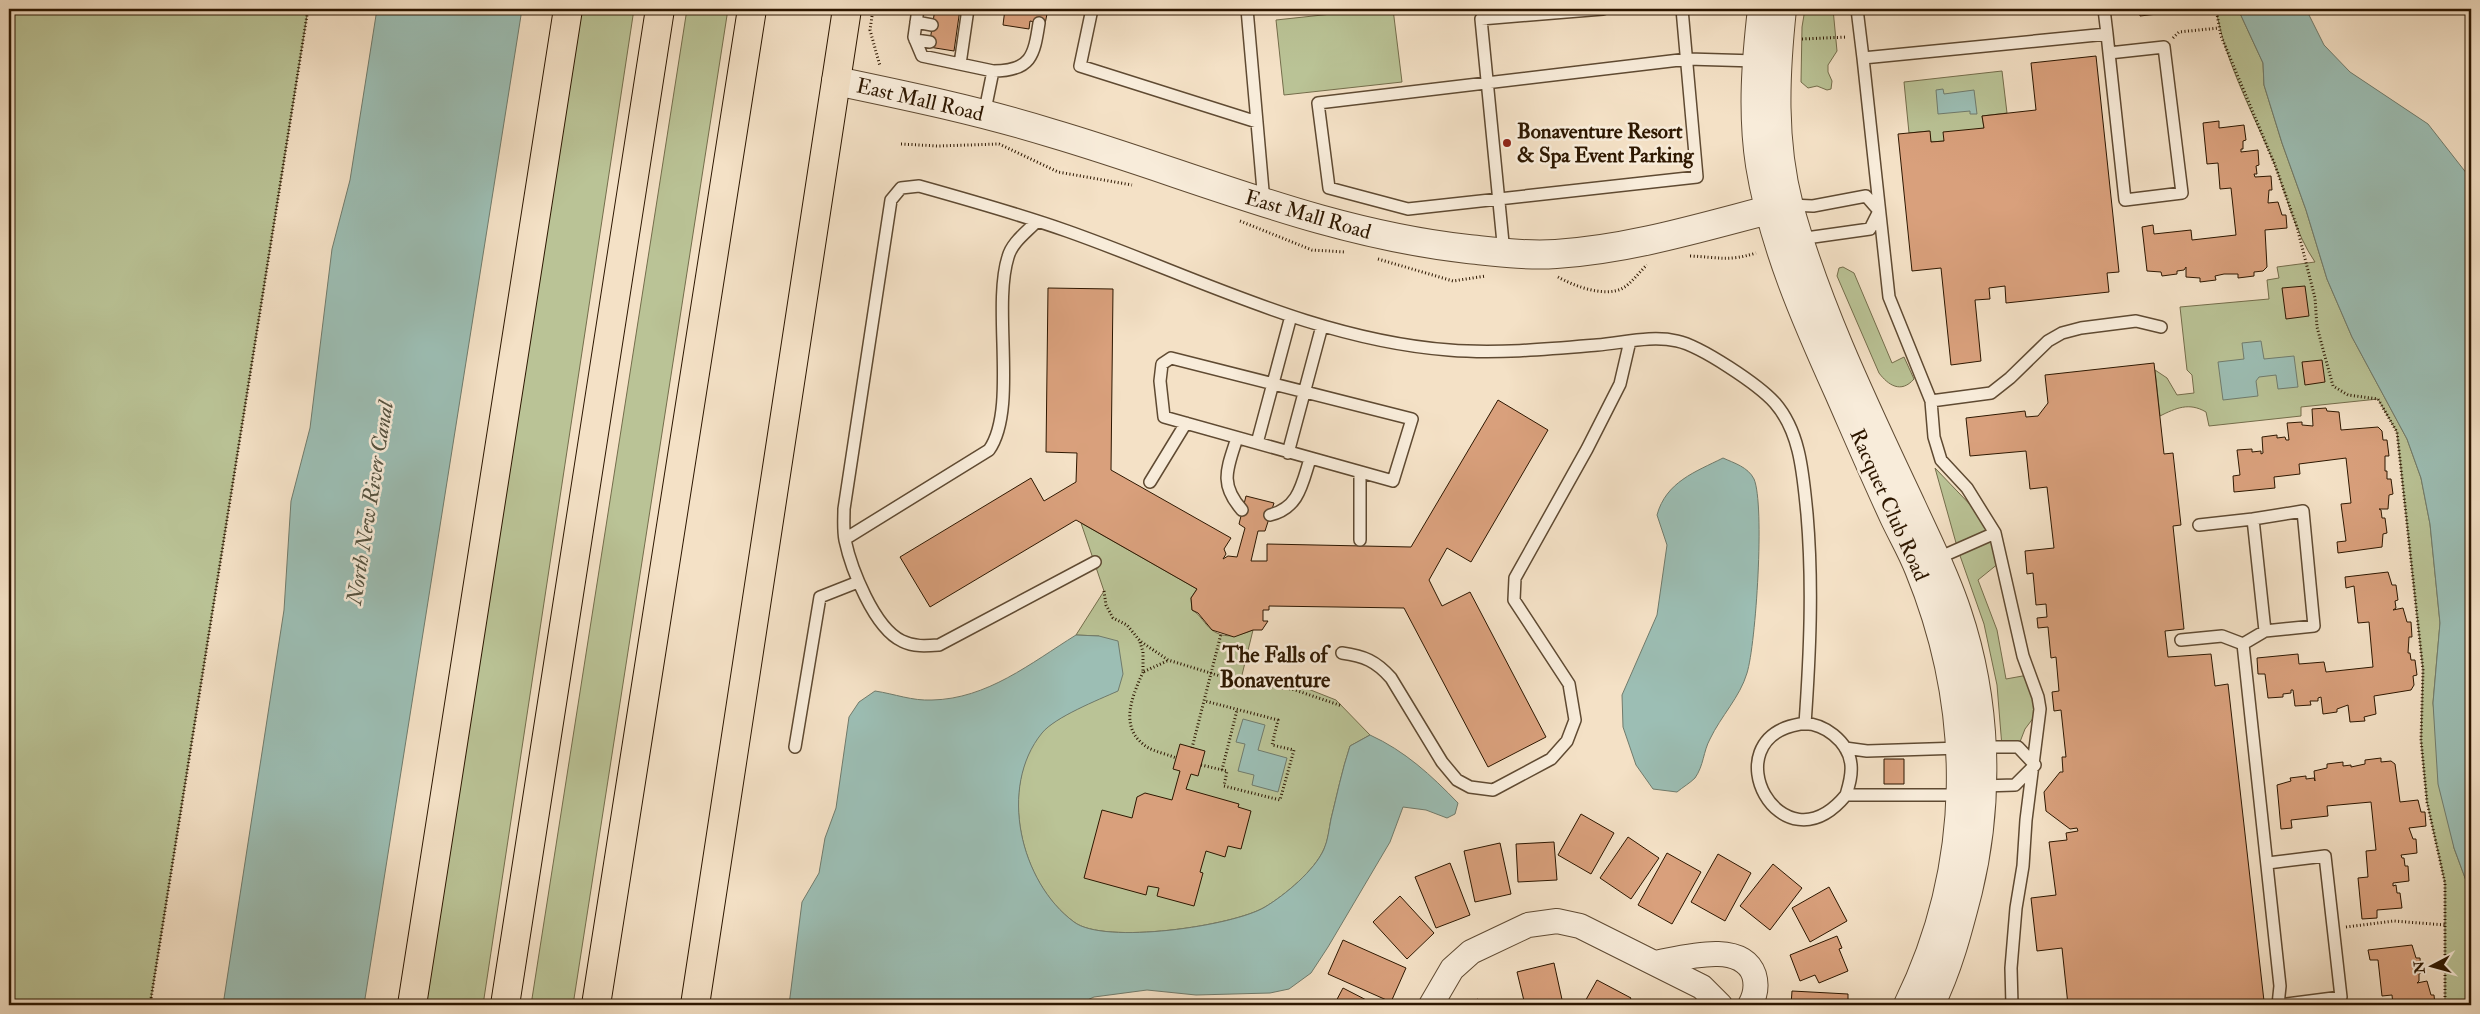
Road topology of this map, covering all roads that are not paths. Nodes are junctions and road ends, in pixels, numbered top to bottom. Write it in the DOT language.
graph roads {
  1 [pos="568,9"];
  2 [pos="660,9"];
  3 [pos="752,9"];
  4 [pos="847,9"];
  5 [pos="918,9"];
  6 [pos="968,9"];
  7 [pos="1092,9"];
  8 [pos="1247,9"];
  9 [pos="1603,9"];
  10 [pos="1682,9"];
  11 [pos="1762,9"];
  12 [pos="1782,9"];
  13 [pos="1857,9"];
  14 [pos="2104,9"];
  15 [pos="916,22"];
  16 [pos="1039,23"];
  17 [pos="932,25"];
  18 [pos="2107,34"];
  19 [pos="915,40"];
  20 [pos="930,42"];
  21 [pos="2109,53"];
  22 [pos="1863,58"];
  23 [pos="1688,60"];
  24 [pos="1756,61"];
  25 [pos="960,64"];
  26 [pos="993,71"];
  27 [pos="836,81"];
  28 [pos="1488,82"];
  29 [pos="984,115"];
  30 [pos="1257,122"];
  31 [pos="1500,199"];
  32 [pos="1264,204"];
  33 [pos="1779,207"];
  34 [pos="1879,211"];
  35 [pos="1037,222"];
  36 [pos="1800,239"];
  37 [pos="1504,253"];
  38 [pos="1291,316"];
  39 [pos="1322,326"];
  40 [pos="2161,327"];
  41 [pos="1630,342"];
  42 [pos="1273,385"];
  43 [pos="1304,391"];
  44 [pos="1931,401"];
  45 [pos="1186,423"];
  46 [pos="1236,438"];
  47 [pos="1257,443"];
  48 [pos="1288,453"];
  49 [pos="1310,459"];
  50 [pos="1360,472"];
  51 [pos="1150,482"];
  52 [pos="1242,510"];
  53 [pos="1270,515"];
  54 [pos="2253,519"];
  55 [pos="2199,525"];
  56 [pos="1996,533"];
  57 [pos="845,538"];
  58 [pos="1360,540"];
  59 [pos="1095,562"];
  60 [pos="1928,563"];
  61 [pos="858,582"];
  62 [pos="2265,631"];
  63 [pos="2181,640"];
  64 [pos="2243,644"];
  65 [pos="1342,653"];
  66 [pos="1805,724"];
  67 [pos="795,747"];
  68 [pos="1972,747"];
  69 [pos="1846,748"];
  70 [pos="2034,765"];
  71 [pos="1972,790"];
  72 [pos="1846,795"];
  73 [pos="2268,862"];
  74 [pos="1655,963"];
  75 [pos="412,1005"];
  76 [pos="505,1005"];
  77 [pos="596,1005"];
  78 [pos="695,1005"];
  79 [pos="1431,1005"];
  80 [pos="1720,1005"];
  81 [pos="1750,1005"];
  82 [pos="1908,1005"];
  83 [pos="1930,1005"];
  84 [pos="2012,1005"];
  85 [pos="2278,1005"];
  1 -- 75 [label="main road"];
  2 -- 76 [label="main road"];
  3 -- 77 [label="main road"];
  4 -- 27 [label="main road"];
  5 -- 15 [label="lane"];
  6 -- 25 [label="lane"];
  7 -- 30 [label="lane"];
  8 -- 30 [label="lane"];
  9 -- 28 [label="lane"];
  10 -- 23 [label="lane"];
  11 -- 24 [label="street, Racquet Club Road"];
  12 -- 33 [label="street, Racquet Club Road"];
  13 -- 22 [label="lane"];
  14 -- 18 [label="lane"];
  15 -- 17 [label="lane"];
  15 -- 19 [label="lane"];
  16 -- 26 [label="lane"];
  18 -- 21 [label="lane"];
  18 -- 22 [label="lane"];
  19 -- 20 [label="lane"];
  19 -- 25 [label="lane"];
  21 -- 21 [label="lane"];
  22 -- 34 [label="lane"];
  23 -- 24 [label="lane"];
  23 -- 28 [label="lane"];
  23 -- 31 [label="lane"];
  24 -- 33 [label="street, Racquet Club Road"];
  25 -- 26 [label="lane"];
  26 -- 29 [label="lane"];
  27 -- 29 [label="street, East Mall Road"];
  27 -- 78 [label="main road"];
  28 -- 31 [label="lane"];
  28 -- 31 [label="lane"];
  29 -- 32 [label="street, East Mall Road"];
  30 -- 32 [label="lane"];
  31 -- 37 [label="lane"];
  32 -- 37 [label="street, East Mall Road"];
  33 -- 34 [label="lane"];
  33 -- 36 [label="street, Racquet Club Road"];
  33 -- 37 [label="street, East Mall Road"];
  33 -- 60 [label="street, Racquet Club Road"];
  34 -- 36 [label="lane"];
  34 -- 44 [label="lane"];
  35 -- 38 [label="lane"];
  35 -- 57 [label="lane"];
  35 -- 57 [label="lane"];
  36 -- 60 [label="street, Racquet Club Road"];
  38 -- 39 [label="lane"];
  38 -- 42 [label="lane"];
  39 -- 41 [label="lane"];
  39 -- 43 [label="lane"];
  40 -- 44 [label="lane"];
  41 -- 65 [label="lane"];
  41 -- 66 [label="lane"];
  42 -- 43 [label="lane"];
  42 -- 45 [label="lane"];
  42 -- 47 [label="lane"];
  43 -- 48 [label="lane"];
  43 -- 50 [label="lane"];
  44 -- 56 [label="lane"];
  45 -- 46 [label="lane"];
  45 -- 51 [label="lane"];
  46 -- 47 [label="lane"];
  46 -- 52 [label="lane"];
  47 -- 48 [label="lane"];
  48 -- 49 [label="lane"];
  49 -- 50 [label="lane"];
  49 -- 53 [label="lane"];
  50 -- 58 [label="lane"];
  54 -- 55 [label="lane"];
  54 -- 62 [label="lane"];
  54 -- 62 [label="lane"];
  56 -- 60 [label="lane"];
  56 -- 70 [label="lane"];
  57 -- 61 [label="lane"];
  59 -- 61 [label="lane"];
  60 -- 68 [label="street, Racquet Club Road"];
  61 -- 67 [label="lane"];
  62 -- 64 [label="lane"];
  63 -- 64 [label="lane"];
  64 -- 73 [label="lane"];
  66 -- 69 [label="lane"];
  66 -- 72 [label="lane"];
  68 -- 69 [label="lane"];
  68 -- 70 [label="lane"];
  68 -- 71 [label="street, Racquet Club Road"];
  69 -- 72 [label="lane"];
  70 -- 71 [label="lane"];
  70 -- 84 [label="lane"];
  71 -- 72 [label="lane"];
  71 -- 82 [label="street, Racquet Club Road"];
  71 -- 83 [label="street, Racquet Club Road"];
  73 -- 85 [label="lane"];
  73 -- 85 [label="lane"];
  74 -- 79 [label="street"];
  74 -- 80 [label="street"];
  74 -- 81 [label="street"];
}
